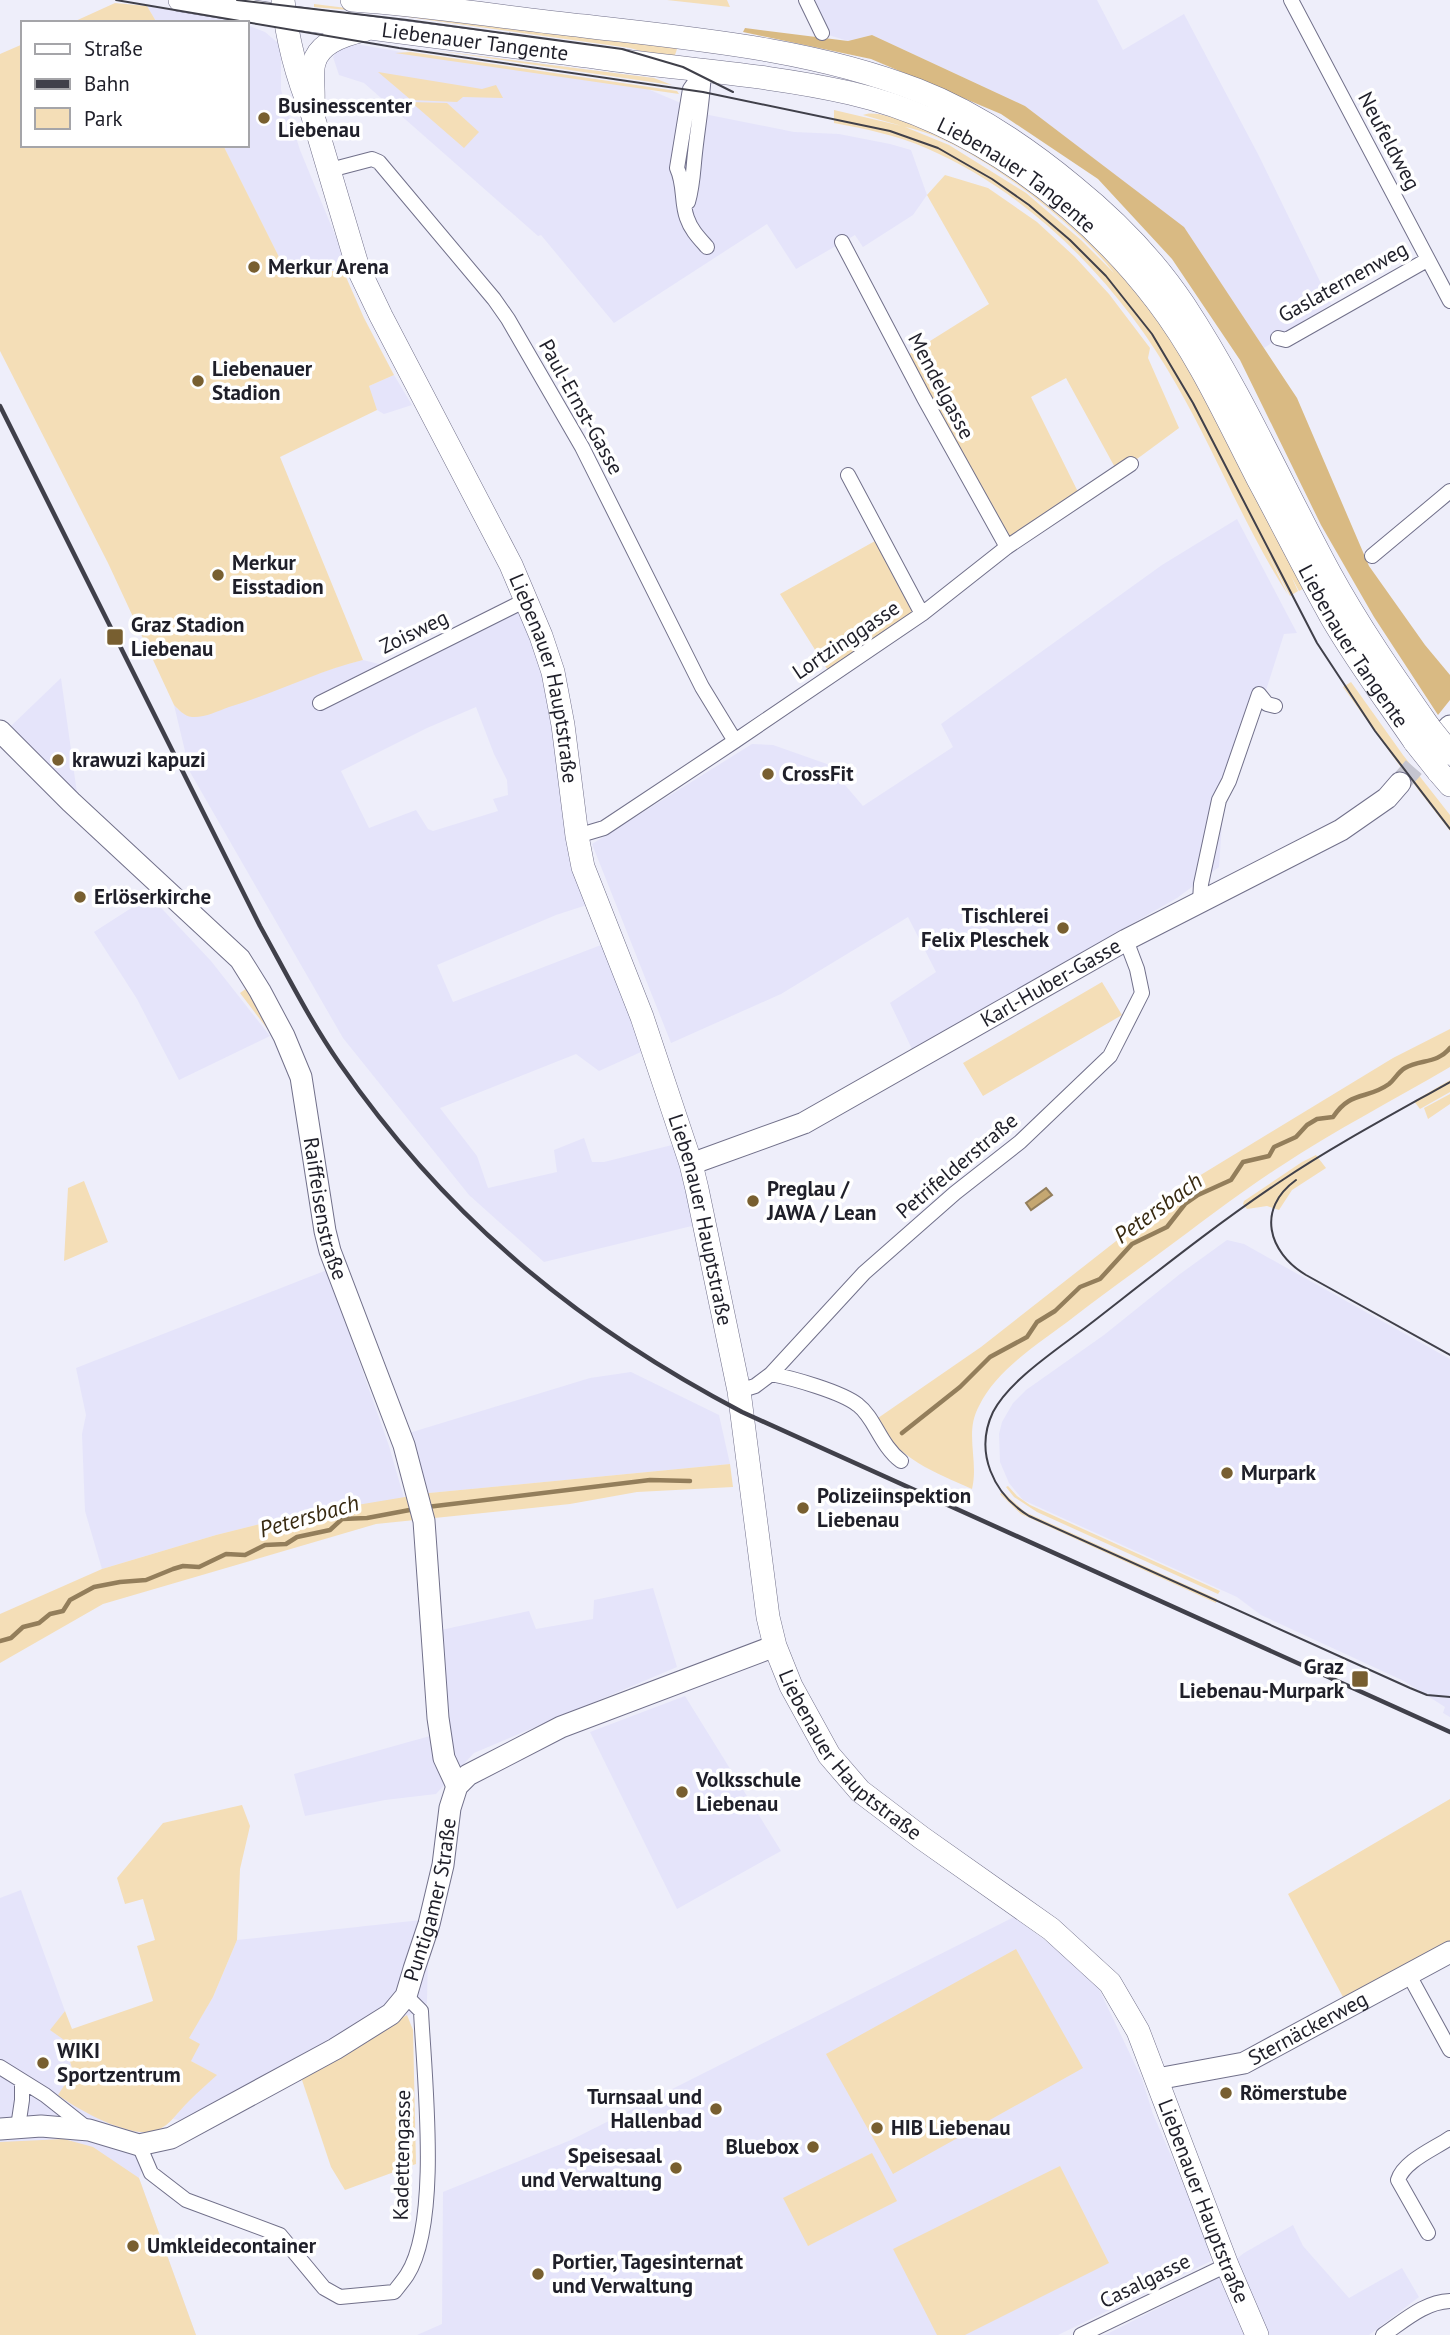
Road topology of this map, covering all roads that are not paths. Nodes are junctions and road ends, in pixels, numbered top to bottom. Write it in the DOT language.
graph roads {
  1 [pos="180,0"];
  2 [pos="352,0"];
  3 [pos="806,0"];
  4 [pos="1291,0"];
  5 [pos="399,2"];
  6 [pos="284,8"];
  7 [pos="374,28"];
  8 [pos="822,33"];
  9 [pos="708,42"];
  10 [pos="704,69"];
  11 [pos="312,113"];
  12 [pos="330,170"];
  13 [pos="842,242"];
  14 [pos="707,247"];
  15 [pos="1427,260"];
  16 [pos="1450,301"];
  17 [pos="1279,338"];
  18 [pos="1131,464"];
  19 [pos="848,475"];
  20 [pos="1450,491"];
  21 [pos="1007,547"];
  22 [pos="1372,556"];
  23 [pos="528,599"];
  24 [pos="922,614"];
  25 [pos="320,703"];
  26 [pos="1275,706"];
  27 [pos="0,731"];
  28 [pos="1436,731"];
  29 [pos="736,741"];
  30 [pos="1446,770"];
  31 [pos="1400,783"];
  32 [pos="577,836"];
  33 [pos="1200,902"];
  34 [pos="1126,940"];
  35 [pos="691,1164"];
  36 [pos="771,1374"];
  37 [pos="739,1391"];
  38 [pos="901,1461"];
  39 [pos="775,1646"];
  40 [pos="457,1786"];
  41 [pos="1450,1952"];
  42 [pos="1409,1975"];
  43 [pos="406,1996"];
  44 [pos="1450,2050"];
  45 [pos="0,2067"];
  46 [pos="1157,2079"];
  47 [pos="22,2082"];
  48 [pos="9,2128"];
  49 [pos="89,2130"];
  50 [pos="1450,2138"];
  51 [pos="139,2145"];
  52 [pos="1428,2233"];
  53 [pos="1227,2265"];
  54 [pos="1450,2301"];
  55 [pos="1081,2335"];
  56 [pos="1257,2335"];
  57 [pos="1383,2335"];
  1 -- 6 [label="main road, Liebenauer Tangente"];
  2 -- 5 [label="main road, Liebenauer Tangente"];
  3 -- 8 [label="street"];
  4 -- 15 [label="street, Neufeldweg"];
  5 -- 9 [label="main road, Liebenauer Tangente"];
  6 -- 7 [label="main road, Liebenauer Tangente"];
  6 -- 11 [label="main road, Liebenauer Hauptstraße"];
  7 -- 10 [label="main road, Liebenauer Tangente"];
  7 -- 11 [label="main road"];
  9 -- 10 [label="main road"];
  9 -- 28 [label="main road, Liebenauer Tangente"];
  10 -- 14 [label="street"];
  10 -- 28 [label="main road, Liebenauer Tangente"];
  11 -- 12 [label="main road, Liebenauer Hauptstraße"];
  12 -- 23 [label="main road, Liebenauer Hauptstraße"];
  12 -- 29 [label="street, Paul-Ernst-Gasse"];
  13 -- 21 [label="street, Mendelgasse"];
  15 -- 16 [label="street, Neufeldweg"];
  15 -- 17 [label="street, Gaslaternenweg"];
  18 -- 21 [label="street, Lortzinggasse"];
  19 -- 24 [label="street"];
  20 -- 22 [label="street"];
  21 -- 24 [label="street, Lortzinggasse"];
  23 -- 25 [label="street, Zoisweg"];
  23 -- 32 [label="main road, Liebenauer Hauptstraße"];
  24 -- 29 [label="street, Lortzinggasse"];
  26 -- 33 [label="street"];
  27 -- 40 [label="main road, Raiffeisenstraße"];
  28 -- 30 [label="main road, Liebenauer Tangente, bridge"];
  29 -- 32 [label="street, Lortzinggasse"];
  31 -- 33 [label="main road, Karl-Huber-Gasse"];
  32 -- 35 [label="main road, Liebenauer Hauptstraße"];
  33 -- 34 [label="main road, Karl-Huber-Gasse"];
  34 -- 35 [label="main road, Karl-Huber-Gasse"];
  34 -- 36 [label="street, Petrifelderstraße"];
  35 -- 37 [label="main road, Liebenauer Hauptstraße"];
  36 -- 37 [label="street, Petrifelderstraße"];
  36 -- 38 [label="street"];
  37 -- 39 [label="main road, Liebenauer Hauptstraße"];
  39 -- 40 [label="main road"];
  39 -- 46 [label="main road, Liebenauer Hauptstraße"];
  40 -- 43 [label="main road, Puntigamer Straße"];
  41 -- 42 [label="main road, Sternäckerweg"];
  42 -- 44 [label="street"];
  42 -- 46 [label="main road, Sternäckerweg"];
  43 -- 51 [label="main road, Puntigamer Straße"];
  43 -- 51 [label="street, Kadettengasse"];
  45 -- 47 [label="street"];
  46 -- 53 [label="main road, Liebenauer Hauptstraße"];
  47 -- 48 [label="street"];
  47 -- 49 [label="street"];
  48 -- 49 [label="main road"];
  49 -- 51 [label="main road"];
  50 -- 52 [label="street"];
  53 -- 55 [label="street, Casalgasse"];
  53 -- 56 [label="main road, Liebenauer Hauptstraße"];
  54 -- 57 [label="street"];
}
